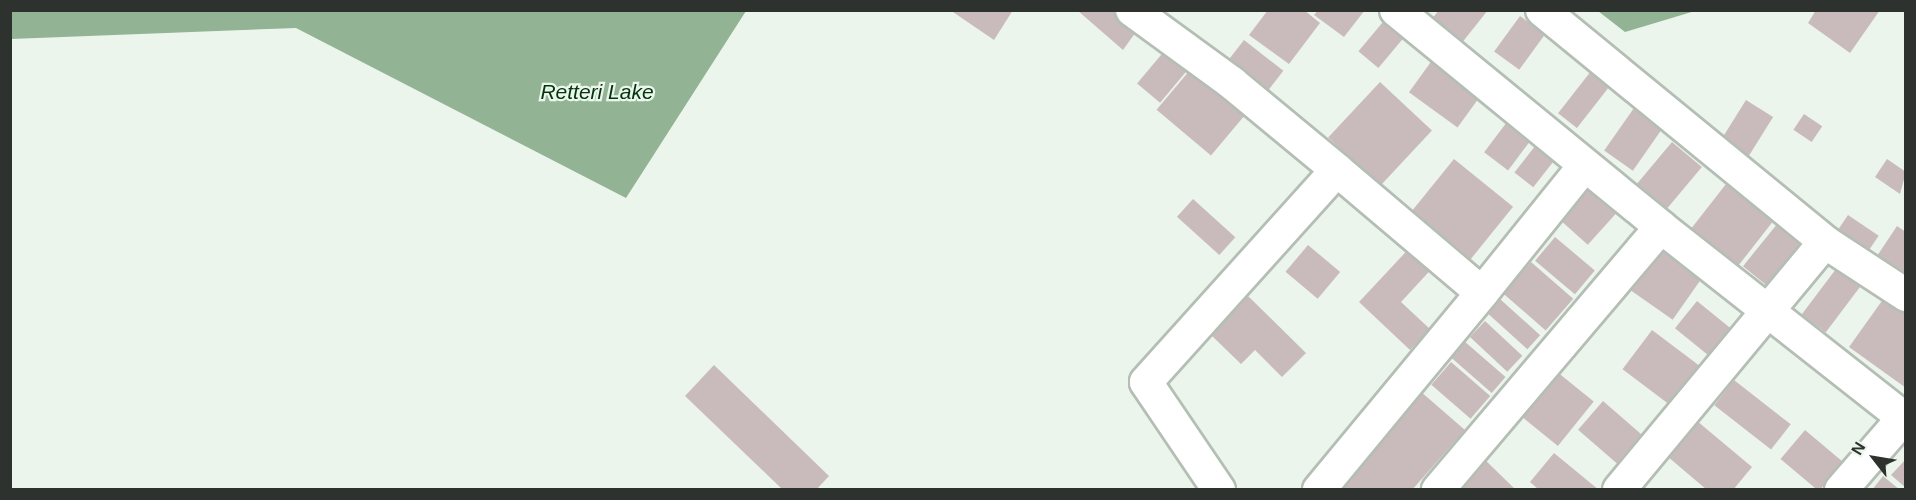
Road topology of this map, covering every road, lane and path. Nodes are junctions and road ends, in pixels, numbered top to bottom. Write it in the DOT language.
graph roads {
  1 [pos="1132,10"];
  2 [pos="1396,10"];
  3 [pos="1542,10"];
  4 [pos="1585,165"];
  5 [pos="1337,170"];
  6 [pos="1661,227"];
  7 [pos="1825,242"];
  8 [pos="1482,293"];
  9 [pos="1905,295"];
  10 [pos="1767,310"];
  11 [pos="1905,418"];
  12 [pos="1219,489"];
  13 [pos="1319,489"];
  14 [pos="1438,489"];
  15 [pos="1619,489"];
  16 [pos="1841,489"];
  1 -- 5 [label="street"];
  2 -- 4 [label="street"];
  3 -- 7 [label="street"];
  4 -- 6 [label="street"];
  4 -- 8 [label="street"];
  5 -- 8 [label="street"];
  5 -- 12 [label="street"];
  6 -- 10 [label="street"];
  6 -- 14 [label="street"];
  7 -- 9 [label="street"];
  7 -- 10 [label="street"];
  8 -- 13 [label="street"];
  10 -- 11 [label="street"];
  10 -- 15 [label="street"];
  11 -- 16 [label="street"];
}
